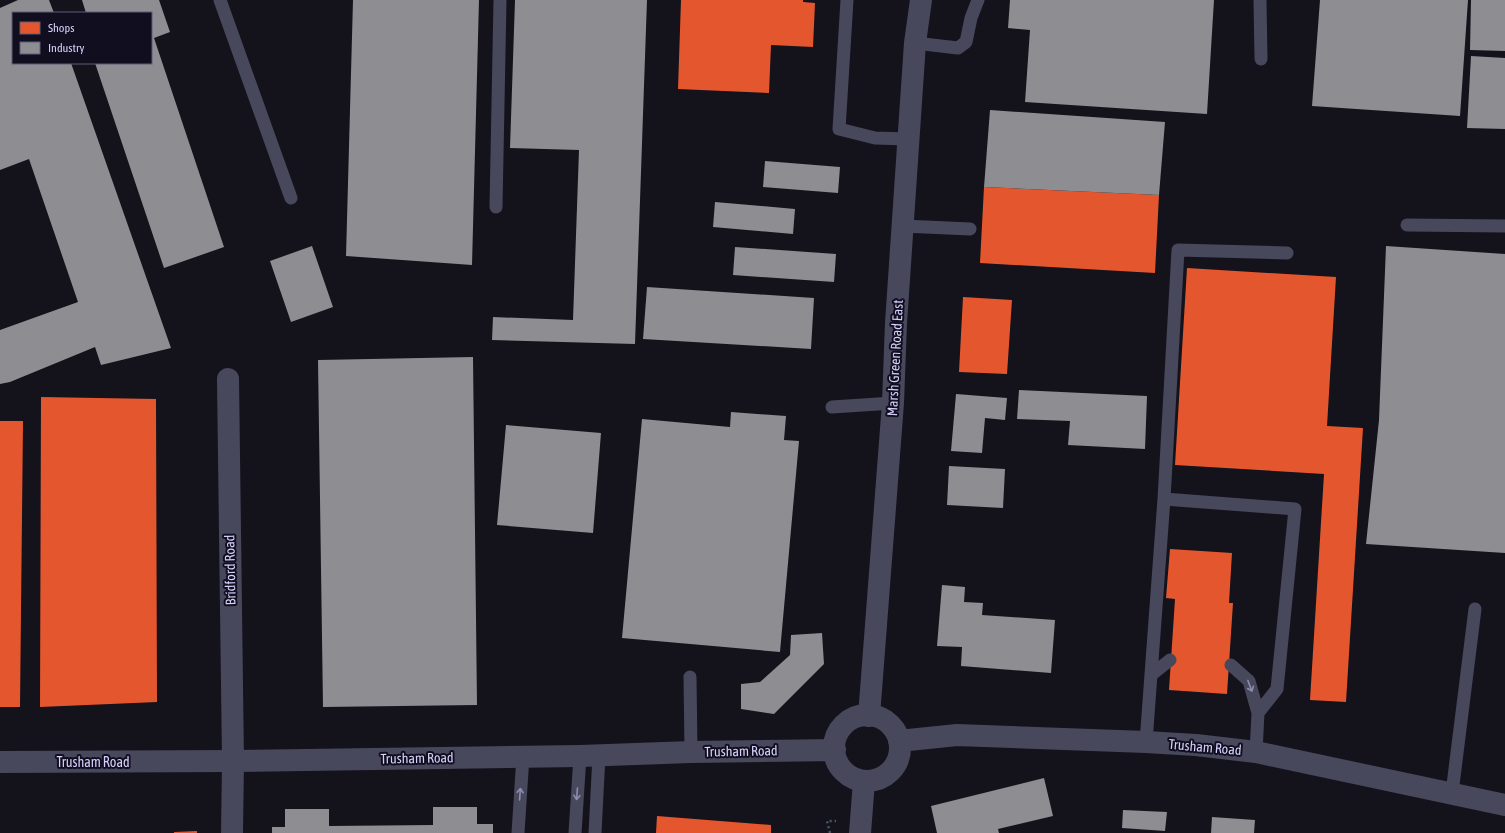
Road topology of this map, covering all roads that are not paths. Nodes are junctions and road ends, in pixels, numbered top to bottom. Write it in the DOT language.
graph roads {
  1 [pos="220,0"];
  2 [pos="500,0"];
  3 [pos="847,0"];
  4 [pos="921,0"];
  5 [pos="978,0"];
  6 [pos="1260,0"];
  7 [pos="915,43"];
  8 [pos="1261,59"];
  9 [pos="908,139"];
  10 [pos="291,198"];
  11 [pos="496,207"];
  12 [pos="1407,225"];
  13 [pos="903,226"];
  14 [pos="1505,226"];
  15 [pos="970,229"];
  16 [pos="1287,252"];
  17 [pos="228,379"];
  18 [pos="893,403"];
  19 [pos="832,407"];
  20 [pos="1164,499"];
  21 [pos="1475,610"];
  22 [pos="1170,660"];
  23 [pos="1231,665"];
  24 [pos="1151,675"];
  25 [pos="690,678"];
  26 [pos="1258,713"];
  27 [pos="869,716"];
  28 [pos="899,741"];
  29 [pos="1146,742"];
  30 [pos="835,750"];
  31 [pos="691,752"];
  32 [pos="1256,752"];
  33 [pos="589,755"];
  34 [pos="524,756"];
  35 [pos="233,761"];
  36 [pos="0,762"];
  37 [pos="864,781"];
  38 [pos="1452,793"];
  39 [pos="1505,805"];
  40 [pos="232,833"];
  41 [pos="518,833"];
  42 [pos="575,833"];
  43 [pos="595,833"];
  44 [pos="860,833"];
  1 -- 10 [label="lane"];
  2 -- 11 [label="lane"];
  3 -- 9 [label="lane"];
  4 -- 7 [label="street, Marsh Green Road East"];
  5 -- 7 [label="lane"];
  6 -- 8 [label="lane"];
  7 -- 9 [label="street, Marsh Green Road East"];
  9 -- 13 [label="street, Marsh Green Road East"];
  12 -- 14 [label="lane"];
  13 -- 15 [label="lane"];
  13 -- 18 [label="street, Marsh Green Road East"];
  16 -- 20 [label="lane"];
  17 -- 35 [label="street, Bridford Road"];
  18 -- 19 [label="lane"];
  18 -- 27 [label="street, Marsh Green Road East"];
  20 -- 24 [label="lane"];
  20 -- 26 [label="lane"];
  21 -- 38 [label="lane"];
  22 -- 24 [label="lane"];
  23 -- 26 [label="lane, one-way"];
  24 -- 29 [label="lane"];
  25 -- 31 [label="lane"];
  26 -- 32 [label="lane"];
  27 -- 28 [label="street"];
  27 -- 30 [label="street"];
  28 -- 29 [label="street, Trusham Road"];
  28 -- 37 [label="street"];
  29 -- 32 [label="street, Trusham Road"];
  30 -- 31 [label="street, Trusham Road"];
  30 -- 37 [label="street"];
  31 -- 33 [label="street, Trusham Road"];
  32 -- 38 [label="street, Trusham Road"];
  33 -- 34 [label="street, Trusham Road"];
  33 -- 42 [label="lane, one-way"];
  33 -- 43 [label="lane"];
  34 -- 35 [label="street, Trusham Road"];
  41 -- 34 [label="lane, one-way"];
  35 -- 36 [label="street, Trusham Road"];
  35 -- 40 [label="street, Bridford Road"];
  37 -- 44 [label="street"];
  38 -- 39 [label="street, Trusham Road"];
}
